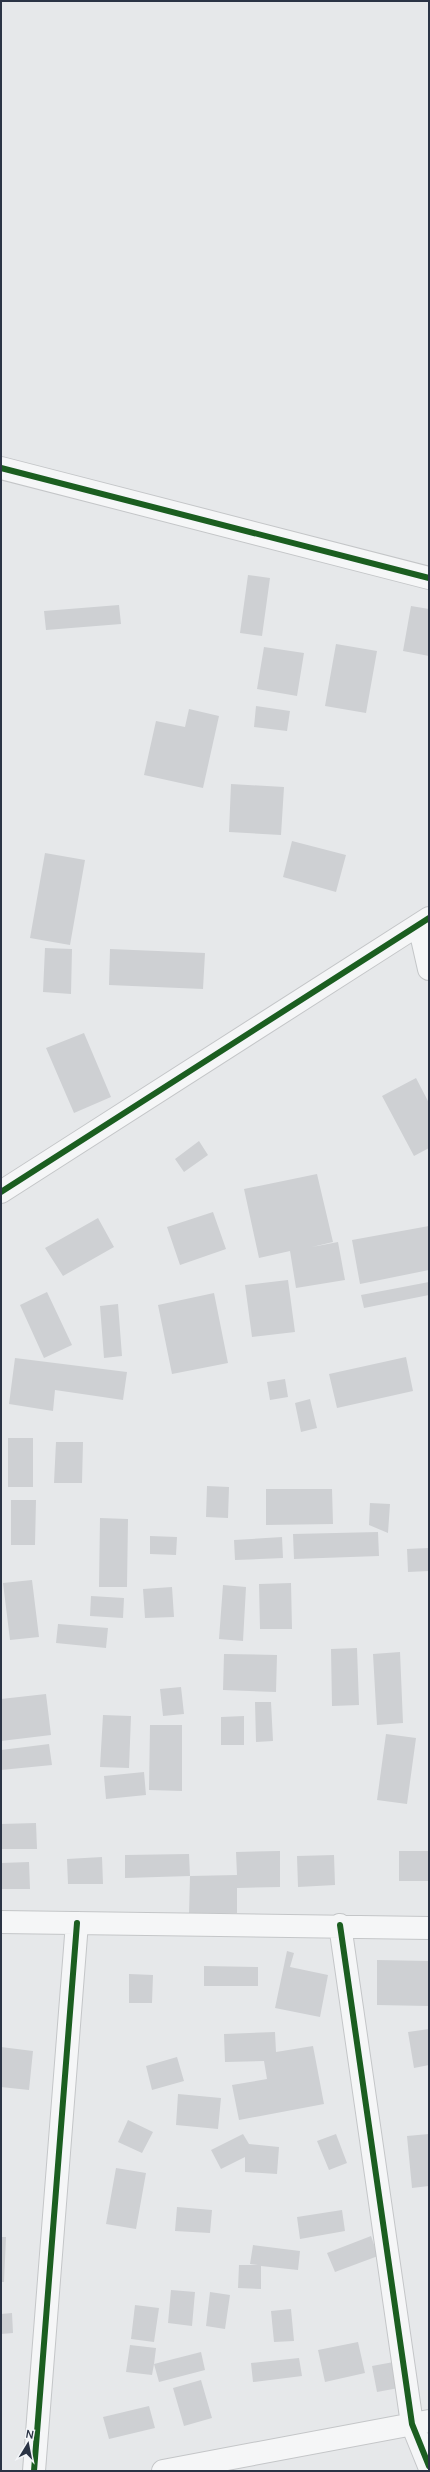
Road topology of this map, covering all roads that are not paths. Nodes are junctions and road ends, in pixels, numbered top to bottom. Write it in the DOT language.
graph roads {
  1 [pos="1,468"];
  2 [pos="429,578"];
  3 [pos="424,922"];
  4 [pos="429,969"];
  5 [pos="1,1192"];
  6 [pos="1,1922"];
  7 [pos="77,1923"];
  8 [pos="340,1926"];
  9 [pos="429,1928"];
  10 [pos="420,2422"];
  11 [pos="429,2466"];
  12 [pos="34,2471"];
  13 [pos="163,2471"];
  1 -- 2 [label="street"];
  3 -- 4 [label="street"];
  3 -- 5 [label="street"];
  6 -- 7 [label="street"];
  7 -- 8 [label="street"];
  7 -- 12 [label="street"];
  8 -- 9 [label="street"];
  8 -- 10 [label="street"];
  10 -- 11 [label="street"];
  10 -- 13 [label="street"];
}
